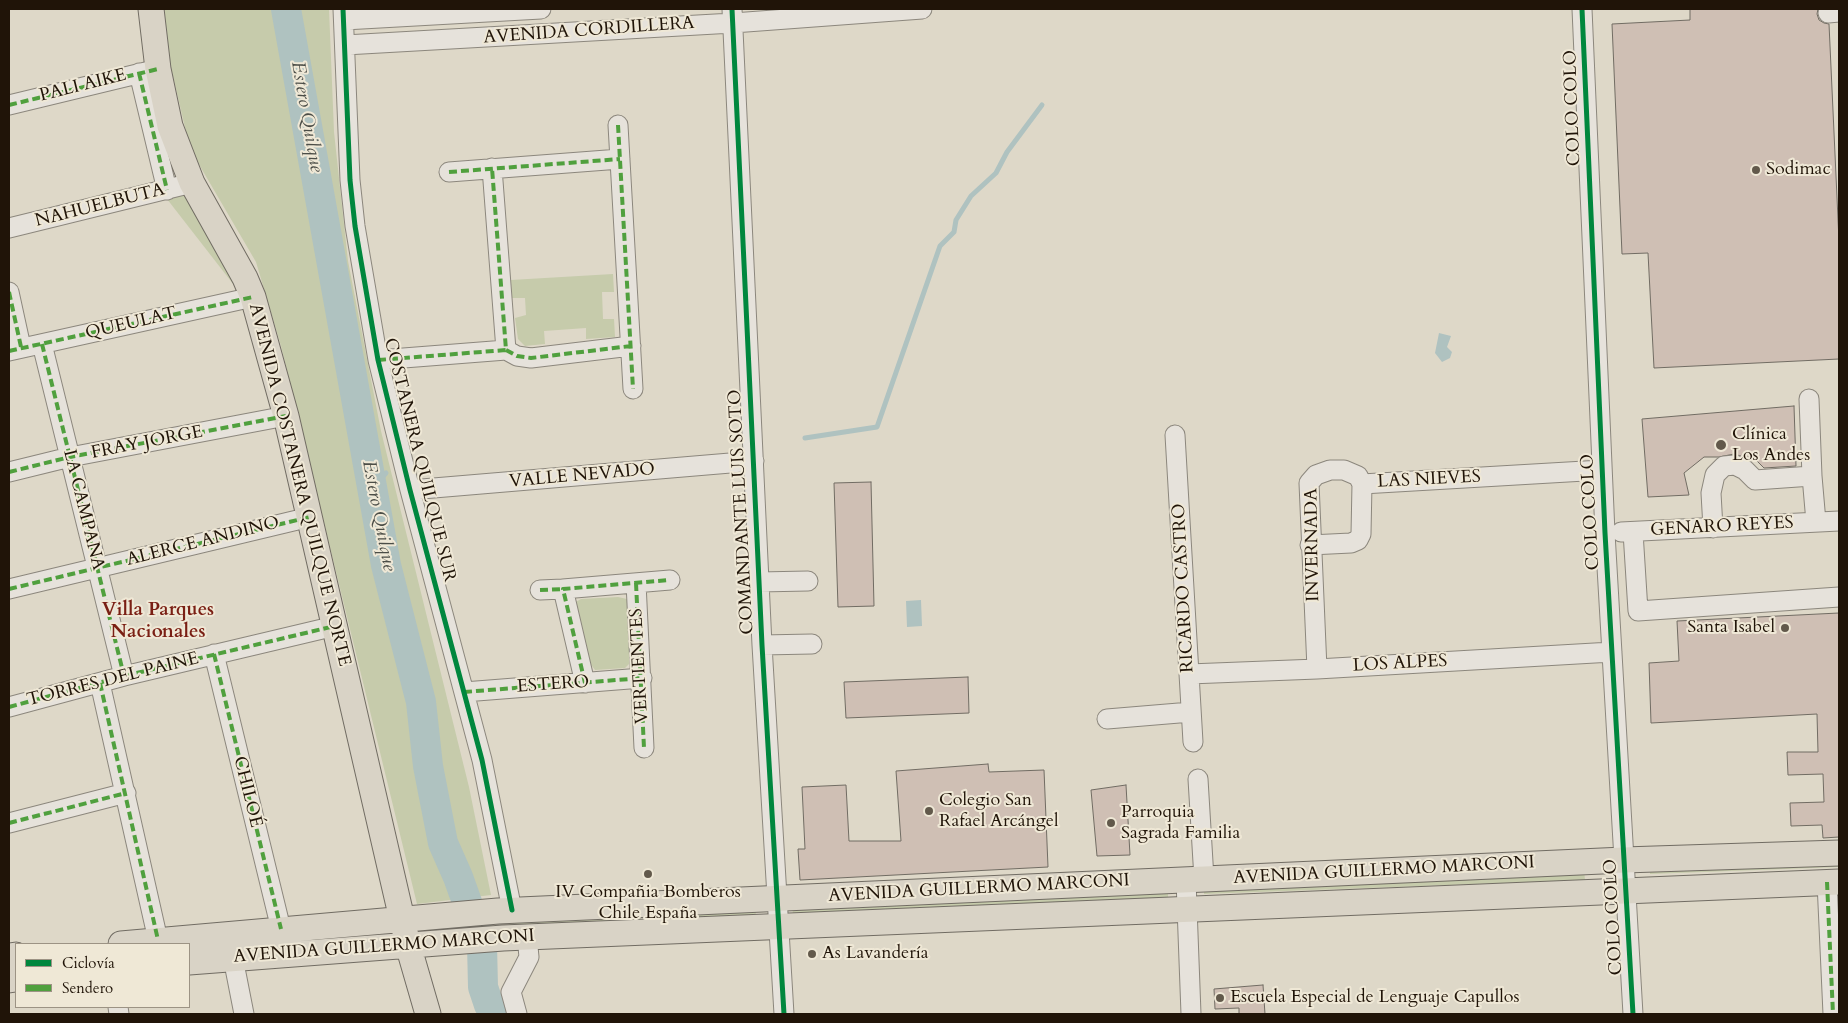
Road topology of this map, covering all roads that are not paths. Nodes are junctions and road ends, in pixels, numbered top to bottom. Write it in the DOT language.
graph roads {
  1 [pos="151,9"];
  2 [pos="541,9"];
  3 [pos="922,9"];
  4 [pos="1582,9"];
  5 [pos="477,11"];
  6 [pos="343,14"];
  7 [pos="732,16"];
  8 [pos="479,38"];
  9 [pos="345,45"];
  10 [pos="149,71"];
  11 [pos="9,105"];
  12 [pos="618,125"];
  13 [pos="620,159"];
  14 [pos="492,168"];
  15 [pos="449,172"];
  16 [pos="192,183"];
  17 [pos="167,190"];
  18 [pos="9,228"];
  19 [pos="9,292"];
  20 [pos="254,297"];
  21 [pos="42,344"];
  22 [pos="631,346"];
  23 [pos="15,349"];
  24 [pos="506,350"];
  25 [pos="378,360"];
  26 [pos="634,390"];
  27 [pos="1809,399"];
  28 [pos="286,416"];
  29 [pos="1175,435"];
  30 [pos="70,457"];
  31 [pos="754,461"];
  32 [pos="1602,470"];
  33 [pos="9,472"];
  34 [pos="1812,476"];
  35 [pos="1362,484"];
  36 [pos="410,490"];
  37 [pos="310,516"];
  38 [pos="1839,521"];
  39 [pos="1816,522"];
  40 [pos="1713,528"];
  41 [pos="1633,532"];
  42 [pos="1605,533"];
  43 [pos="1310,545"];
  44 [pos="97,568"];
  45 [pos="670,580"];
  46 [pos="808,581"];
  47 [pos="759,582"];
  48 [pos="636,583"];
  49 [pos="9,589"];
  50 [pos="564,589"];
  51 [pos="540,590"];
  52 [pos="1839,597"];
  53 [pos="335,626"];
  54 [pos="812,644"];
  55 [pos="762,645"];
  56 [pos="1612,652"];
  57 [pos="214,654"];
  58 [pos="1318,669"];
  59 [pos="1189,674"];
  60 [pos="124,676"];
  61 [pos="642,678"];
  62 [pos="100,683"];
  63 [pos="585,683"];
  64 [pos="464,692"];
  65 [pos="9,707"];
  66 [pos="1191,712"];
  67 [pos="1107,719"];
  68 [pos="1193,742"];
  69 [pos="644,748"];
  70 [pos="1198,779"];
  71 [pos="126,793"];
  72 [pos="9,823"];
  73 [pos="1839,853"];
  74 [pos="1624,860"];
  75 [pos="1195,879"];
  76 [pos="1833,882"];
  77 [pos="1626,891"];
  78 [pos="778,898"];
  79 [pos="645,904"];
  80 [pos="1188,909"];
  81 [pos="505,911"];
  82 [pos="403,919"];
  83 [pos="780,926"];
  84 [pos="281,929"];
  85 [pos="647,932"];
  86 [pos="515,937"];
  87 [pos="158,940"];
  88 [pos="130,943"];
  89 [pos="408,945"];
  90 [pos="233,958"];
  91 [pos="190,962"];
  92 [pos="244,1014"];
  93 [pos="428,1014"];
  94 [pos="517,1014"];
  95 [pos="784,1014"];
  96 [pos="1192,1014"];
  97 [pos="1633,1014"];
  98 [pos="1833,1014"];
  1 -- 10 [label="main road, AVENIDA COSTANERA QUILQUE NORTE"];
  2 -- 5 [label="street, AVENIDA CORDILLERA"];
  3 -- 7 [label="street, AVENIDA CORDILLERA"];
  4 -- 32 [label="street, COLO COLO"];
  5 -- 6 [label="street, AVENIDA CORDILLERA"];
  5 -- 8 [label="street"];
  6 -- 9 [label="street, COSTANERA QUILQUE SUR"];
  7 -- 8 [label="street, AVENIDA CORDILLERA"];
  7 -- 31 [label="street, COMANDANTE LUIS SOTO"];
  8 -- 9 [label="street, AVENIDA CORDILLERA"];
  9 -- 25 [label="street, COSTANERA QUILQUE SUR"];
  10 -- 11 [label="street, PALI AIKE"];
  10 -- 16 [label="main road, AVENIDA COSTANERA QUILQUE NORTE"];
  10 -- 17 [label="street, AVENIDA COSTANERA QUILQUE NORTE"];
  12 -- 13 [label="street"];
  13 -- 14 [label="street"];
  13 -- 22 [label="street"];
  14 -- 15 [label="street"];
  14 -- 24 [label="street"];
  16 -- 17 [label="street, NAHUELBUTA"];
  16 -- 20 [label="main road, AVENIDA COSTANERA QUILQUE NORTE"];
  17 -- 18 [label="street, NAHUELBUTA"];
  19 -- 23 [label="street"];
  20 -- 21 [label="street, QUEULAT"];
  20 -- 28 [label="main road, AVENIDA COSTANERA QUILQUE NORTE"];
  21 -- 23 [label="street, QUEULAT"];
  21 -- 30 [label="street, LA CAMPANA"];
  22 -- 24 [label="street"];
  22 -- 26 [label="street"];
  24 -- 25 [label="street"];
  25 -- 36 [label="street, COSTANERA QUILQUE SUR"];
  27 -- 34 [label="street"];
  28 -- 30 [label="street, FRAY JORGE"];
  28 -- 37 [label="main road, AVENIDA COSTANERA QUILQUE NORTE"];
  29 -- 59 [label="street, RICARDO CASTRO"];
  30 -- 33 [label="street, FRAY JORGE"];
  30 -- 44 [label="street, LA CAMPANA"];
  31 -- 36 [label="street, VALLE NEVADO"];
  31 -- 47 [label="street, COMANDANTE LUIS SOTO"];
  32 -- 35 [label="street, LAS NIEVES"];
  32 -- 42 [label="street, COLO COLO"];
  34 -- 39 [label="street"];
  34 -- 40 [label="street"];
  35 -- 43 [label="street, LAS NIEVES"];
  35 -- 43 [label="street, INVERNADA"];
  36 -- 64 [label="street, COSTANERA QUILQUE SUR"];
  37 -- 44 [label="street, ALERCE ANDINO"];
  37 -- 53 [label="main road, AVENIDA COSTANERA QUILQUE NORTE"];
  38 -- 39 [label="street, GENARO REYES"];
  39 -- 40 [label="street, GENARO REYES"];
  40 -- 41 [label="street, GENARO REYES"];
  41 -- 42 [label="street, GENARO REYES"];
  41 -- 52 [label="street"];
  42 -- 56 [label="street, COLO COLO"];
  43 -- 58 [label="street, INVERNADA"];
  44 -- 49 [label="street, ALERCE ANDINO"];
  44 -- 60 [label="street, LA CAMPANA"];
  45 -- 48 [label="street, VERTIENTES"];
  46 -- 47 [label="street"];
  47 -- 55 [label="street, COMANDANTE LUIS SOTO"];
  48 -- 50 [label="street, VERTIENTES"];
  48 -- 61 [label="street, VERTIENTES"];
  50 -- 51 [label="street, VERTIENTES"];
  50 -- 63 [label="street"];
  53 -- 57 [label="street, TORRES DEL PAINE"];
  53 -- 82 [label="main road, AVENIDA COSTANERA QUILQUE NORTE"];
  54 -- 55 [label="street"];
  55 -- 78 [label="street, COMANDANTE LUIS SOTO"];
  56 -- 58 [label="street, LOS ALPES"];
  56 -- 74 [label="street, COLO COLO"];
  57 -- 60 [label="street, TORRES DEL PAINE"];
  57 -- 84 [label="street, CHILOÉ"];
  58 -- 59 [label="street, LOS ALPES"];
  59 -- 66 [label="street, RICARDO CASTRO"];
  60 -- 62 [label="street, TORRES DEL PAINE"];
  61 -- 63 [label="street, ESTERO"];
  61 -- 69 [label="street, VERTIENTES"];
  62 -- 65 [label="street, TORRES DEL PAINE"];
  62 -- 71 [label="street"];
  63 -- 64 [label="street, ESTERO"];
  64 -- 81 [label="street, COSTANERA QUILQUE SUR"];
  66 -- 67 [label="street"];
  66 -- 68 [label="street, RICARDO CASTRO"];
  70 -- 75 [label="street"];
  71 -- 72 [label="street"];
  71 -- 87 [label="street"];
  73 -- 74 [label="main road, AVENIDA GUILLERMO MARCONI"];
  74 -- 75 [label="main road, AVENIDA GUILLERMO MARCONI"];
  74 -- 77 [label="street, COLO COLO"];
  75 -- 78 [label="main road, AVENIDA GUILLERMO MARCONI"];
  75 -- 80 [label="street"];
  76 -- 77 [label="main road, AVENIDA GUILLERMO MARCONI"];
  76 -- 98 [label="street"];
  77 -- 80 [label="main road, AVENIDA GUILLERMO MARCONI"];
  77 -- 97 [label="street, COLO COLO"];
  78 -- 79 [label="main road, AVENIDA GUILLERMO MARCONI"];
  78 -- 83 [label="street, COMANDANTE LUIS SOTO"];
  79 -- 81 [label="main road, AVENIDA GUILLERMO MARCONI"];
  79 -- 85 [label="main road"];
  80 -- 83 [label="main road, AVENIDA GUILLERMO MARCONI"];
  80 -- 96 [label="street"];
  81 -- 82 [label="main road, AVENIDA GUILLERMO MARCONI"];
  82 -- 84 [label="main road, AVENIDA GUILLERMO MARCONI"];
  82 -- 89 [label="main road, AVENIDA COSTANERA QUILQUE NORTE"];
  83 -- 85 [label="main road, AVENIDA GUILLERMO MARCONI"];
  83 -- 95 [label="street, COMANDANTE LUIS SOTO"];
  84 -- 87 [label="main road, AVENIDA GUILLERMO MARCONI"];
  85 -- 86 [label="main road, AVENIDA GUILLERMO MARCONI"];
  86 -- 89 [label="main road, AVENIDA GUILLERMO MARCONI"];
  86 -- 94 [label="street"];
  87 -- 88 [label="main road, AVENIDA GUILLERMO MARCONI"];
  89 -- 90 [label="main road, AVENIDA GUILLERMO MARCONI"];
  89 -- 93 [label="main road, AVENIDA COSTANERA QUILQUE NORTE"];
  90 -- 91 [label="main road, AVENIDA GUILLERMO MARCONI"];
  90 -- 92 [label="street"];
}
